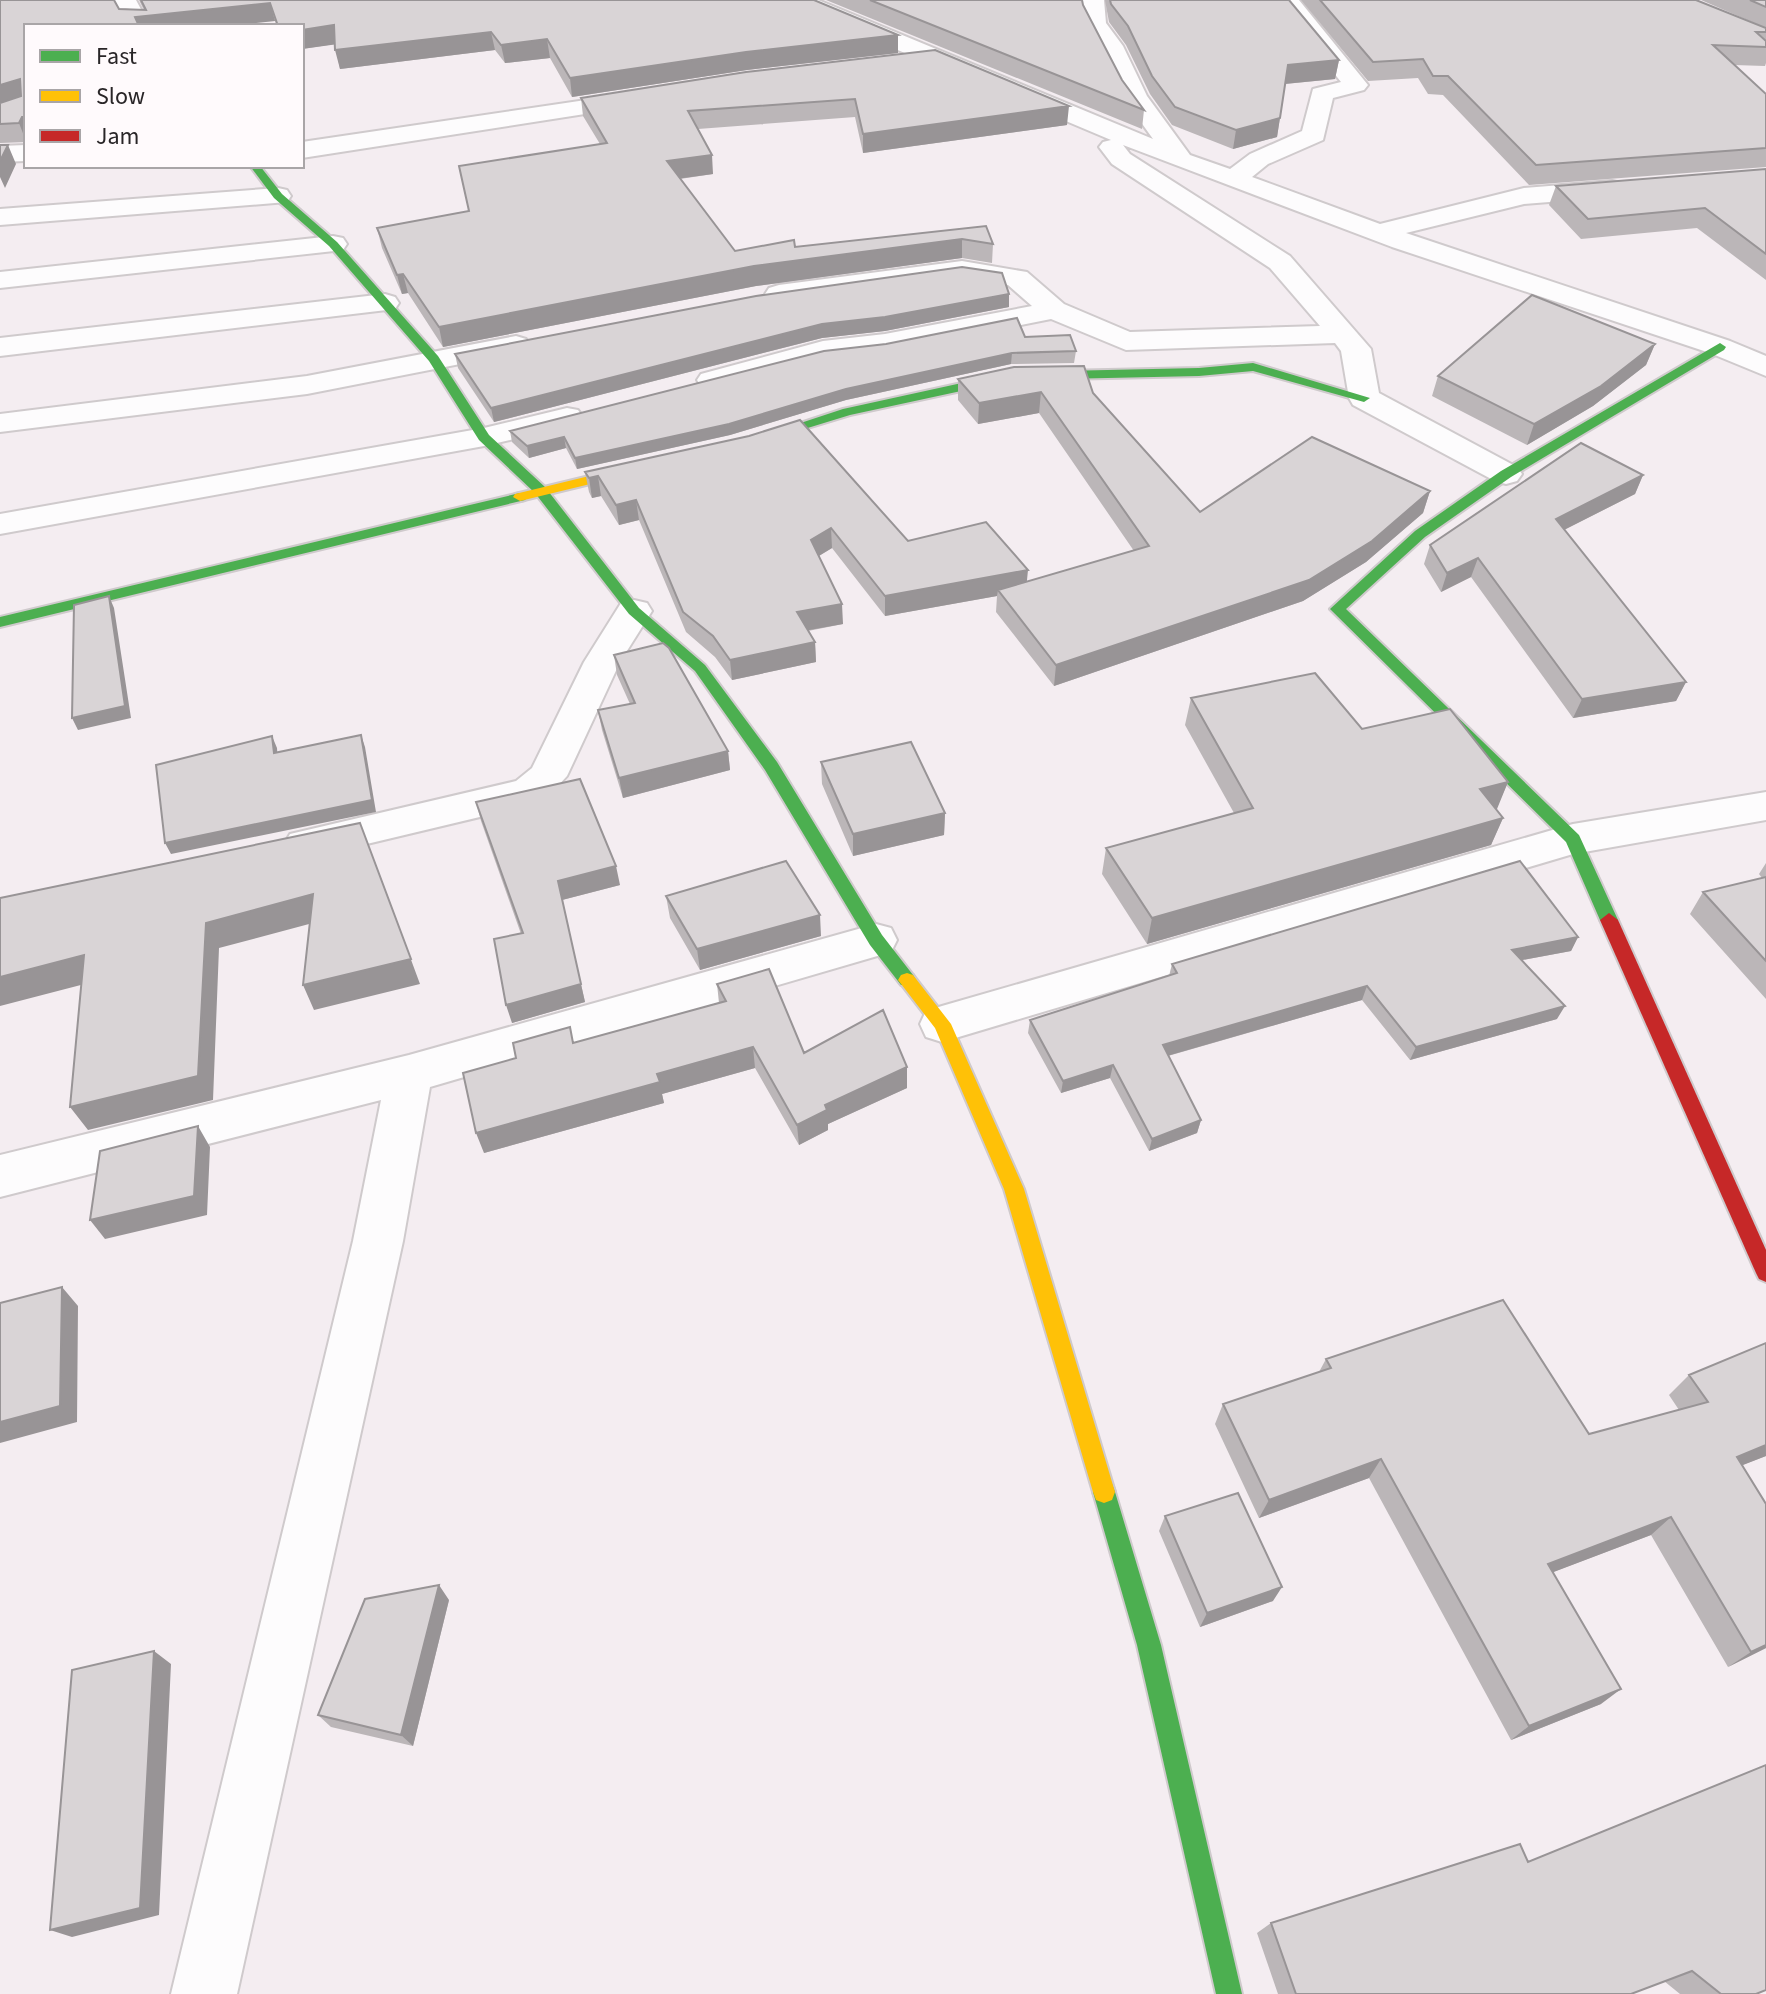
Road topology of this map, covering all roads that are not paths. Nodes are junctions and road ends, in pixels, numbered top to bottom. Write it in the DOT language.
graph roads {
  1 [pos="125,0"];
  2 [pos="799,0"];
  3 [pos="1093,0"];
  4 [pos="1273,0"];
  5 [pos="138,24"];
  6 [pos="939,58"];
  7 [pos="894,63"];
  8 [pos="660,96"];
  9 [pos="1112,132"];
  10 [pos="304,150"];
  11 [pos="24,153"];
  12 [pos="0,154"];
  13 [pos="1181,160"];
  14 [pos="257,168"];
  15 [pos="1233,179"];
  16 [pos="1644,187"];
  17 [pos="278,196"];
  18 [pos="0,217"];
  19 [pos="1379,232"];
  20 [pos="333,244"];
  21 [pos="0,280"];
  22 [pos="756,298"];
  23 [pos="385,303"];
  24 [pos="1054,310"];
  25 [pos="1342,334"];
  26 [pos="549,340"];
  27 [pos="0,347"];
  28 [pos="1720,347"];
  29 [pos="434,359"];
  30 [pos="1766,367"];
  31 [pos="681,389"];
  32 [pos="1364,398"];
  33 [pos="590,411"];
  34 [pos="0,423"];
  35 [pos="484,437"];
  36 [pos="739,446"];
  37 [pos="662,463"];
  38 [pos="1506,474"];
  39 [pos="540,490"];
  40 [pos="0,524"];
  41 [pos="634,611"];
  42 [pos="0,622"];
  43 [pos="1766,806"];
  44 [pos="1573,839"];
  45 [pos="274,850"];
  46 [pos="876,940"];
  47 [pos="942,1024"];
  48 [pos="409,1074"];
  49 [pos="0,1176"];
  50 [pos="1766,1273"];
  51 [pos="204,1994"];
  52 [pos="1229,1994"];
  1 -- 5 [label="street"];
  2 -- 6 [label="street"];
  3 -- 13 [label="street"];
  4 -- 15 [label="street"];
  6 -- 7 [label="street"];
  6 -- 9 [label="street"];
  8 -- 10 [label="street"];
  9 -- 13 [label="street"];
  9 -- 25 [label="street"];
  11 -- 12 [label="street"];
  13 -- 15 [label="street"];
  14 -- 17 [label="street"];
  15 -- 19 [label="street"];
  16 -- 19 [label="street"];
  17 -- 18 [label="street"];
  17 -- 20 [label="street"];
  19 -- 28 [label="street"];
  20 -- 21 [label="street"];
  20 -- 23 [label="street"];
  22 -- 24 [label="street"];
  23 -- 27 [label="street"];
  23 -- 29 [label="street"];
  24 -- 25 [label="street"];
  24 -- 31 [label="street"];
  25 -- 32 [label="street"];
  26 -- 29 [label="street"];
  28 -- 30 [label="street"];
  28 -- 38 [label="street"];
  29 -- 34 [label="street"];
  29 -- 35 [label="street"];
  32 -- 36 [label="street"];
  32 -- 38 [label="street"];
  33 -- 35 [label="street"];
  35 -- 39 [label="street"];
  35 -- 40 [label="street"];
  37 -- 39 [label="street"];
  38 -- 44 [label="street"];
  39 -- 41 [label="street"];
  39 -- 42 [label="street"];
  41 -- 45 [label="street"];
  41 -- 46 [label="street"];
  43 -- 44 [label="street"];
  44 -- 47 [label="street"];
  44 -- 50 [label="street"];
  46 -- 47 [label="street"];
  46 -- 48 [label="street"];
  47 -- 52 [label="street"];
  48 -- 49 [label="street"];
  48 -- 51 [label="street"];
}
